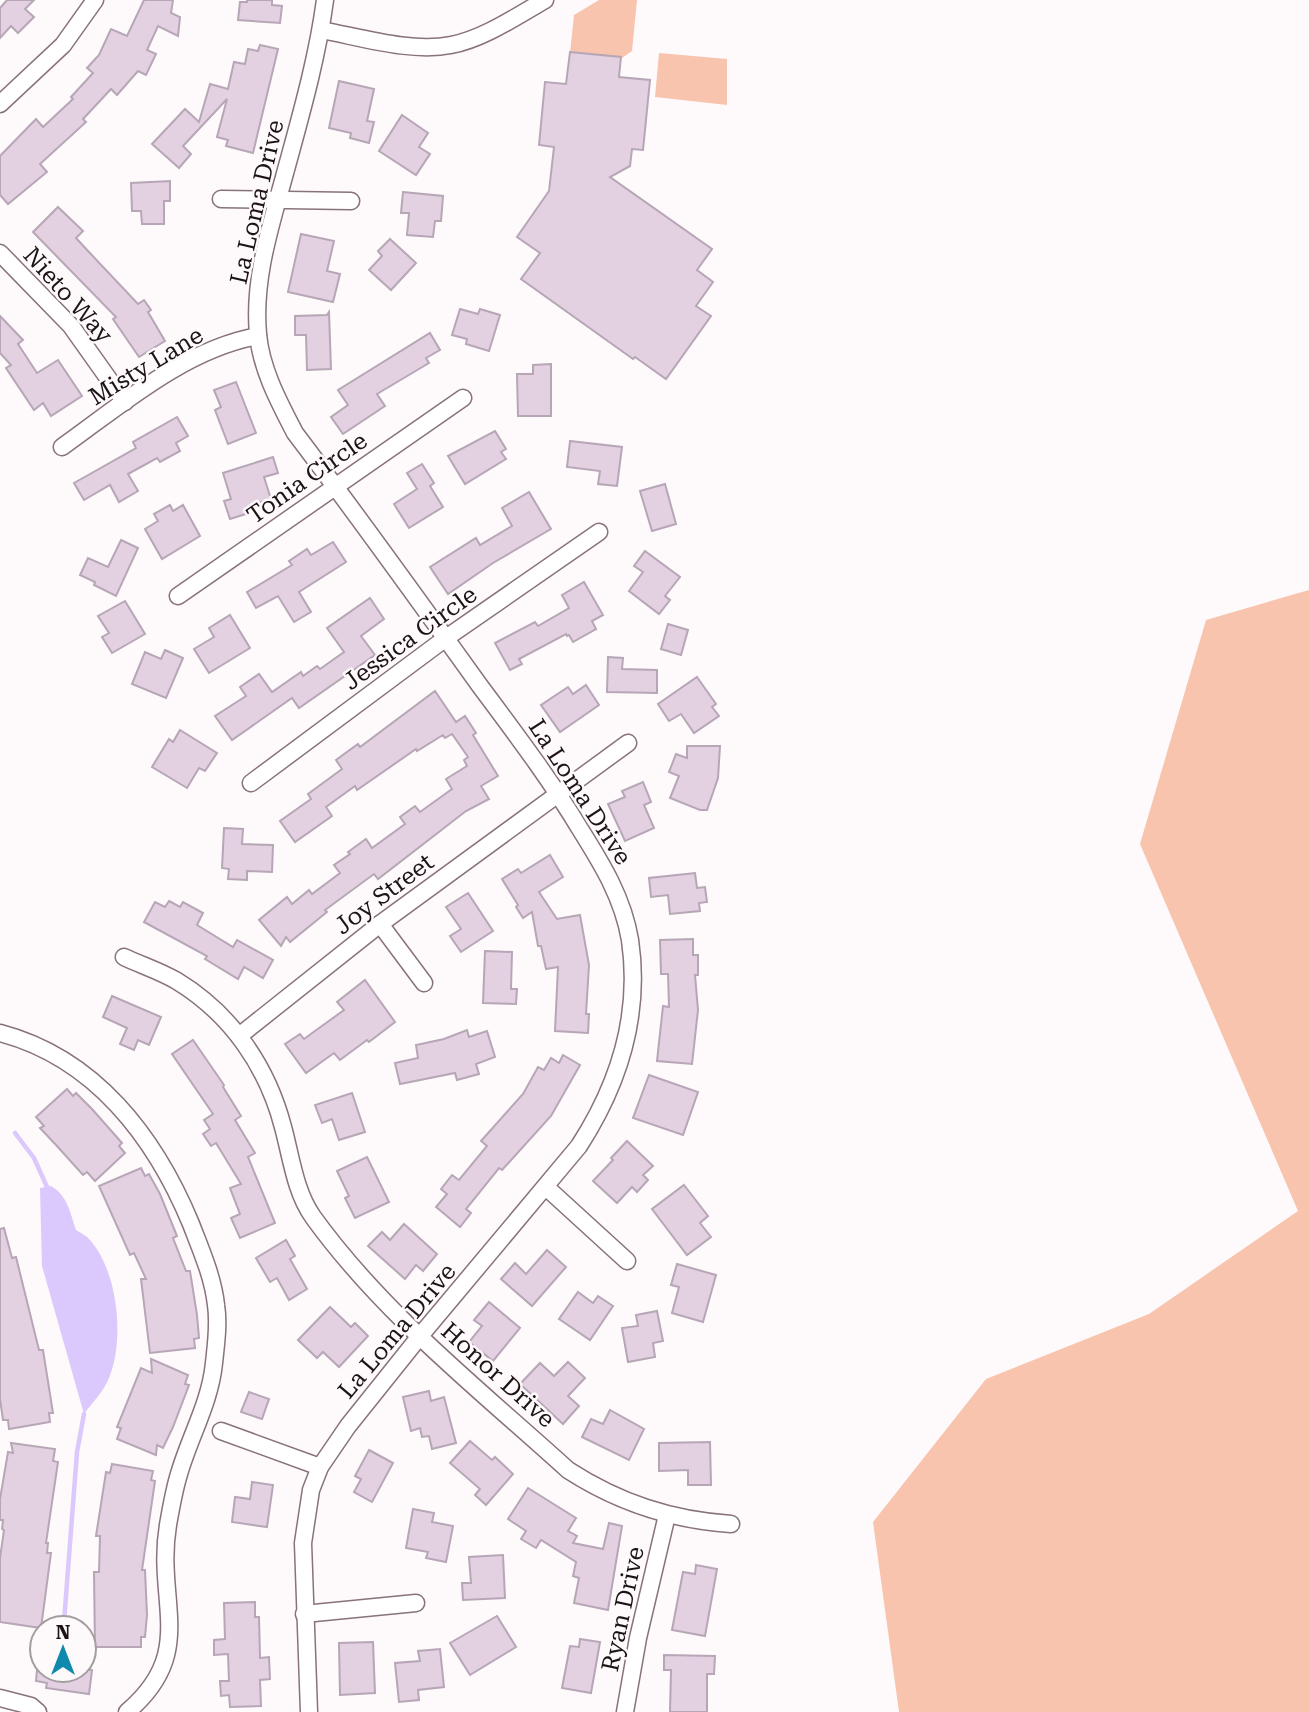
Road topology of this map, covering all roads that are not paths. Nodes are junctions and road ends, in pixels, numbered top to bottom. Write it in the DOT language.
graph roads {
  1 [pos="95,0"];
  2 [pos="325,0"];
  3 [pos="545,0"];
  4 [pos="321,30"];
  5 [pos="0,104"];
  6 [pos="221,199"];
  7 [pos="277,201"];
  8 [pos="351,201"];
  9 [pos="0,253"];
  10 [pos="258,336"];
  11 [pos="463,398"];
  12 [pos="125,402"];
  13 [pos="62,447"];
  14 [pos="335,486"];
  15 [pos="599,532"];
  16 [pos="178,596"];
  17 [pos="446,638"];
  18 [pos="628,743"];
  19 [pos="250,783"];
  20 [pos="559,794"];
  21 [pos="380,924"];
  22 [pos="124,957"];
  23 [pos="424,982"];
  24 [pos="0,1033"];
  25 [pos="239,1036"];
  26 [pos="547,1188"];
  27 [pos="626,1261"];
  28 [pos="420,1336"];
  29 [pos="221,1431"];
  30 [pos="320,1467"];
  31 [pos="667,1516"];
  32 [pos="730,1524"];
  33 [pos="416,1604"];
  34 [pos="304,1614"];
  35 [pos="0,1698"];
  36 [pos="38,1712"];
  37 [pos="127,1712"];
  38 [pos="309,1712"];
  39 [pos="625,1712"];
  1 -- 5 [label="street"];
  2 -- 4 [label="street, La Loma Drive"];
  3 -- 4 [label="street"];
  4 -- 7 [label="street, La Loma Drive"];
  6 -- 7 [label="street"];
  7 -- 8 [label="street"];
  7 -- 10 [label="street, La Loma Drive"];
  9 -- 12 [label="street, Nieto Way"];
  10 -- 12 [label="street, Misty Lane"];
  10 -- 14 [label="street, La Loma Drive"];
  11 -- 14 [label="street, Tonia Circle"];
  12 -- 13 [label="street, Misty Lane"];
  14 -- 16 [label="street, Tonia Circle"];
  14 -- 17 [label="street, La Loma Drive"];
  15 -- 17 [label="street, Jessica Circle"];
  17 -- 19 [label="street, Jessica Circle"];
  17 -- 20 [label="street, La Loma Drive"];
  18 -- 20 [label="street, Joy Street"];
  20 -- 21 [label="street, Joy Street"];
  20 -- 26 [label="street, La Loma Drive"];
  21 -- 23 [label="street"];
  21 -- 25 [label="street, Joy Street"];
  22 -- 25 [label="street, Honor Drive"];
  24 -- 37 [label="street"];
  25 -- 28 [label="street, Honor Drive"];
  26 -- 27 [label="street"];
  26 -- 28 [label="street, La Loma Drive"];
  28 -- 30 [label="street, La Loma Drive"];
  28 -- 31 [label="street, Honor Drive"];
  29 -- 30 [label="street"];
  30 -- 34 [label="street, La Loma Drive"];
  31 -- 32 [label="street, Honor Drive"];
  31 -- 39 [label="street, Ryan Drive"];
  33 -- 34 [label="street"];
  34 -- 38 [label="street, La Loma Drive"];
  35 -- 36 [label="street"];
}
